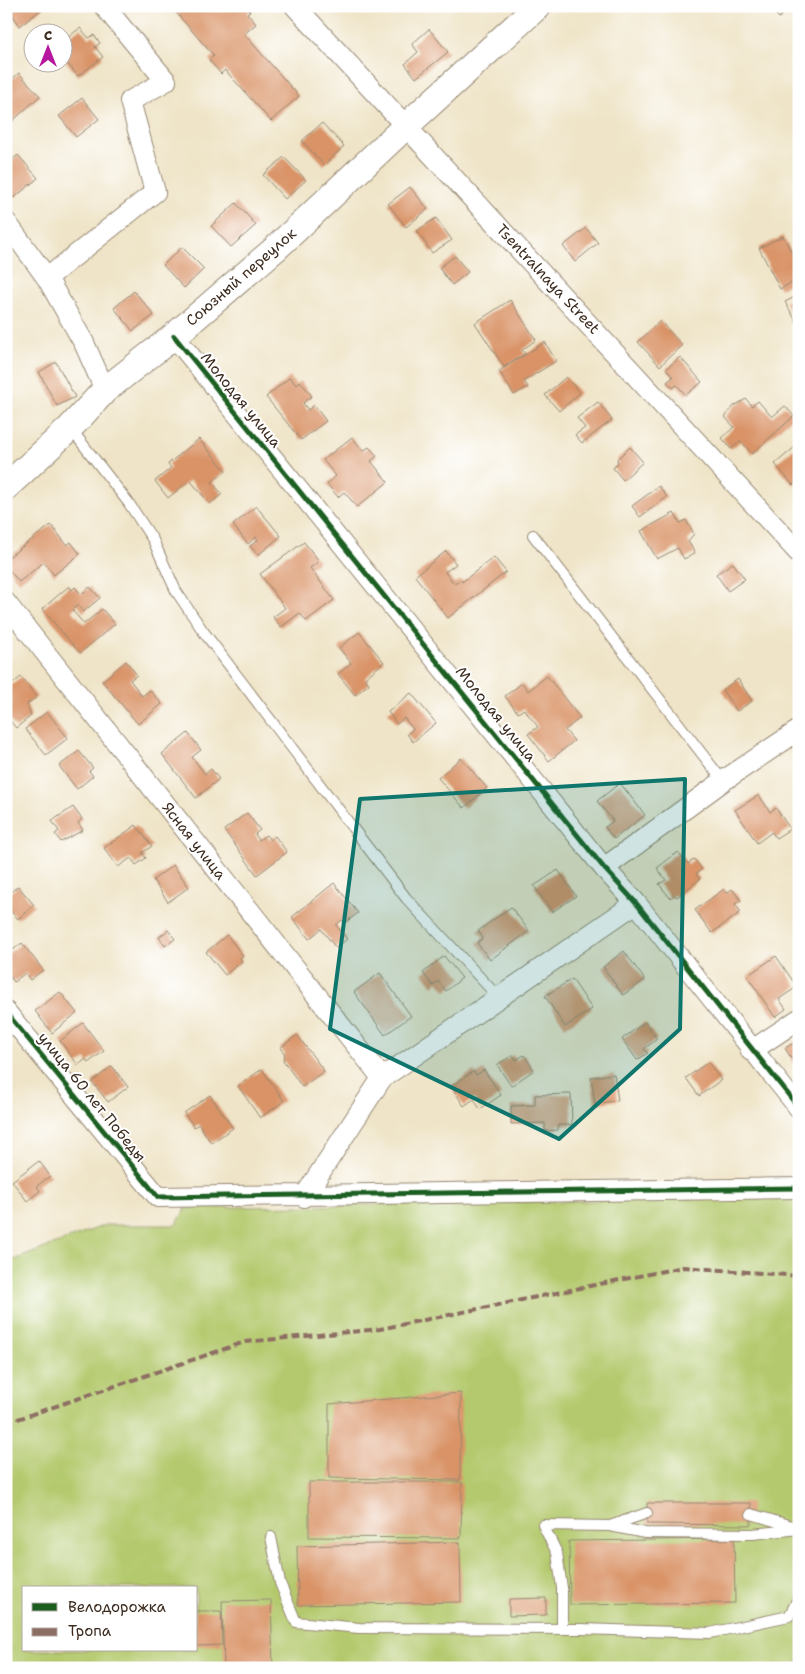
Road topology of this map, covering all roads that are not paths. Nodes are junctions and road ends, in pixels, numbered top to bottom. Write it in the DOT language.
graph roads {
  1 [pos="104,6"];
  2 [pos="295,6"];
  3 [pos="538,6"];
  4 [pos="407,125"];
  5 [pos="6,222"];
  6 [pos="47,278"];
  7 [pos="174,336"];
  8 [pos="105,390"];
  9 [pos="70,428"];
  10 [pos="6,487"];
  11 [pos="534,535"];
  12 [pos="799,553"];
  13 [pos="6,604"];
  14 [pos="799,730"];
  15 [pos="723,781"];
  16 [pos="604,868"];
  17 [pos="636,903"];
  18 [pos="499,998"];
  19 [pos="6,1012"];
  20 [pos="799,1019"];
  21 [pos="751,1051"];
  22 [pos="382,1078"];
  23 [pos="799,1108"];
  24 [pos="799,1188"];
  25 [pos="304,1197"];
  26 [pos="647,1513"];
  27 [pos="751,1514"];
  28 [pos="610,1526"];
  29 [pos="799,1529"];
  30 [pos="270,1537"];
  31 [pos="799,1597"];
  32 [pos="562,1629"];
  1 -- 6 [label="street"];
  2 -- 4 [label="street, Tsentralnaya Street"];
  3 -- 4 [label="street, Союзный переулок"];
  4 -- 7 [label="street, Союзный переулок"];
  4 -- 12 [label="street, Tsentralnaya Street"];
  5 -- 6 [label="street"];
  6 -- 8 [label="street"];
  7 -- 8 [label="street, Союзный переулок"];
  7 -- 16 [label="street, Молодая улица"];
  8 -- 9 [label="street, Союзный переулок"];
  9 -- 10 [label="street, Союзный переулок"];
  9 -- 18 [label="lane"];
  11 -- 15 [label="lane"];
  13 -- 22 [label="street, Ясная улица"];
  14 -- 15 [label="street"];
  15 -- 16 [label="street"];
  16 -- 17 [label="street, Молодая улица"];
  17 -- 18 [label="street"];
  17 -- 21 [label="street, Молодая улица"];
  18 -- 22 [label="street"];
  19 -- 25 [label="street, улица 60 лет Победы"];
  20 -- 21 [label="street"];
  21 -- 23 [label="street, Молодая улица"];
  22 -- 25 [label="street"];
  24 -- 25 [label="street"];
  26 -- 28 [label="lane"];
  27 -- 29 [label="lane"];
  28 -- 29 [label="lane"];
  28 -- 32 [label="lane"];
  30 -- 32 [label="lane"];
  31 -- 32 [label="lane"];
}
